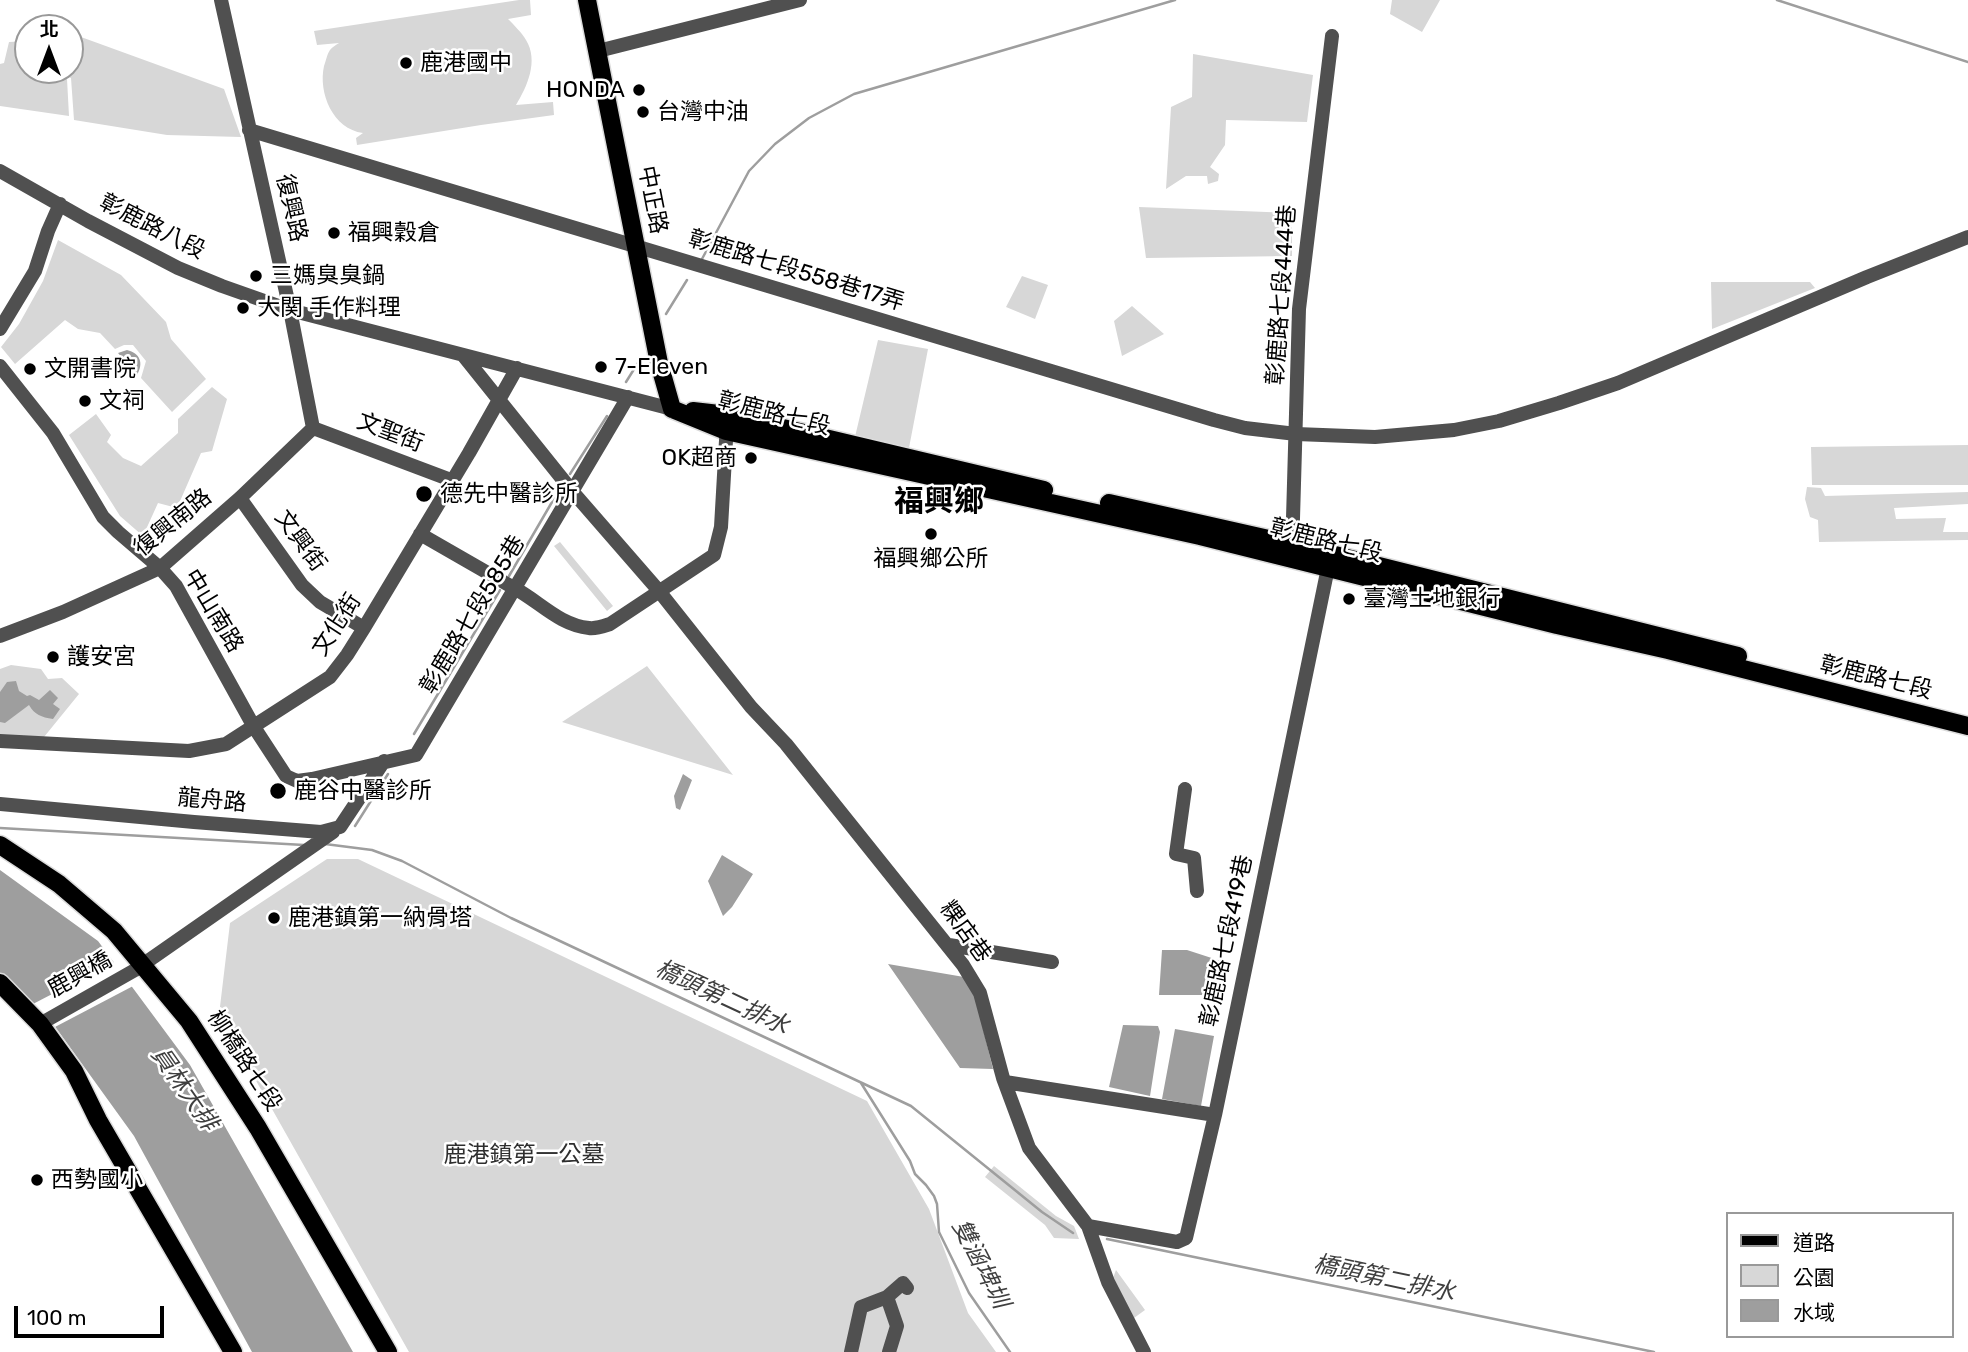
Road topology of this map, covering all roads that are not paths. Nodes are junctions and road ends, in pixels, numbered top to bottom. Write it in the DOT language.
graph roads {
  1 [pos="221,0"];
  2 [pos="587,0"];
  3 [pos="800,0"];
  4 [pos="1332,36"];
  5 [pos="597,51"];
  6 [pos="249,130"];
  7 [pos="0,171"];
  8 [pos="60,204"];
  9 [pos="1968,237"];
  10 [pos="636,247"];
  11 [pos="290,310"];
  12 [pos="0,329"];
  13 [pos="463,355"];
  14 [pos="0,366"];
  15 [pos="517,369"];
  16 [pos="628,397"];
  17 [pos="499,401"];
  18 [pos="672,409"];
  19 [pos="727,423"];
  20 [pos="313,428"];
  21 [pos="1296,434"];
  22 [pos="451,480"];
  23 [pos="572,491"];
  24 [pos="240,498"];
  25 [pos="420,534"];
  26 [pos="1292,551"];
  27 [pos="1329,560"];
  28 [pos="160,568"];
  29 [pos="516,588"];
  30 [pos="659,591"];
  31 [pos="364,628"];
  32 [pos="0,636"];
  33 [pos="1968,714"];
  34 [pos="1968,726"];
  35 [pos="254,727"];
  36 [pos="0,741"];
  37 [pos="384,761"];
  38 [pos="1185,789"];
  39 [pos="0,804"];
  40 [pos="340,827"];
  41 [pos="0,845"];
  42 [pos="1196,891"];
  43 [pos="949,945"];
  44 [pos="1052,962"];
  45 [pos="139,968"];
  46 [pos="0,982"];
  47 [pos="43,1022"];
  48 [pos="1005,1083"];
  49 [pos="1215,1115"];
  50 [pos="1088,1226"];
  51 [pos="903,1283"];
  52 [pos="887,1297"];
  53 [pos="233,1352"];
  54 [pos="388,1352"];
  55 [pos="851,1352"];
  56 [pos="889,1352"];
  57 [pos="1144,1352"];
  1 -- 6 [label="street, 復興路"];
  2 -- 5 [label="main road, 中正路"];
  3 -- 5 [label="street"];
  4 -- 21 [label="street, 彰鹿路七段444巷"];
  5 -- 10 [label="main road, 中正路"];
  6 -- 10 [label="street, 彰鹿路七段558巷17弄"];
  6 -- 11 [label="street, 復興路"];
  7 -- 8 [label="street, 彰鹿路八段"];
  8 -- 11 [label="street, 彰鹿路八段"];
  8 -- 12 [label="street"];
  9 -- 21 [label="street, 彰鹿路七段558巷17弄"];
  10 -- 18 [label="main road, 中正路"];
  10 -- 21 [label="street, 彰鹿路七段558巷17弄"];
  11 -- 13 [label="street, 彰鹿路七段"];
  11 -- 20 [label="street, 復興路"];
  13 -- 15 [label="street, 彰鹿路七段"];
  13 -- 17 [label="street, 粿店巷"];
  14 -- 28 [label="street, 中山南路"];
  15 -- 16 [label="street, 彰鹿路七段"];
  15 -- 17 [label="street, 文化街"];
  16 -- 18 [label="street, 彰鹿路七段"];
  16 -- 23 [label="street, 彰鹿路七段585巷"];
  17 -- 22 [label="street, 文化街"];
  17 -- 23 [label="street, 粿店巷"];
  18 -- 19 [label="main road, 彰鹿路七段"];
  19 -- 26 [label="main road, 彰鹿路七段"];
  19 -- 30 [label="street"];
  20 -- 22 [label="street, 文聖街"];
  20 -- 24 [label="street, 復興南路"];
  21 -- 26 [label="street, 彰鹿路七段444巷"];
  22 -- 25 [label="street, 文化街"];
  23 -- 29 [label="street, 彰鹿路七段585巷"];
  23 -- 30 [label="street, 粿店巷"];
  24 -- 28 [label="street, 復興南路"];
  24 -- 31 [label="street, 文興街"];
  25 -- 29 [label="street"];
  25 -- 31 [label="street, 文化街"];
  26 -- 27 [label="main road, 彰鹿路七段"];
  27 -- 33 [label="main road, 彰鹿路七段"];
  27 -- 34 [label="main road, 彰鹿路七段"];
  27 -- 49 [label="street, 彰鹿路七段419巷"];
  28 -- 32 [label="street, 復興南路"];
  28 -- 35 [label="street, 中山南路"];
  29 -- 30 [label="street"];
  29 -- 37 [label="street, 彰鹿路七段585巷"];
  30 -- 43 [label="street, 粿店巷"];
  31 -- 35 [label="street, 文化街"];
  35 -- 36 [label="street, 文化街"];
  35 -- 37 [label="street, 中山南路"];
  37 -- 40 [label="street"];
  38 -- 42 [label="street"];
  39 -- 40 [label="street, 龍舟路"];
  40 -- 45 [label="street, 鹿興橋"];
  41 -- 45 [label="main road, 柳橋路七段"];
  43 -- 44 [label="street"];
  43 -- 48 [label="street, 粿店巷"];
  45 -- 47 [label="street, 鹿興橋"];
  45 -- 54 [label="main road, 柳橋路七段"];
  46 -- 47 [label="main road"];
  47 -- 53 [label="main road"];
  48 -- 49 [label="street"];
  48 -- 50 [label="street, 粿店巷"];
  49 -- 50 [label="street, 彰鹿路七段419巷"];
  50 -- 57 [label="street, 粿店巷"];
  51 -- 52 [label="street"];
  52 -- 55 [label="street"];
  52 -- 56 [label="street"];
}
